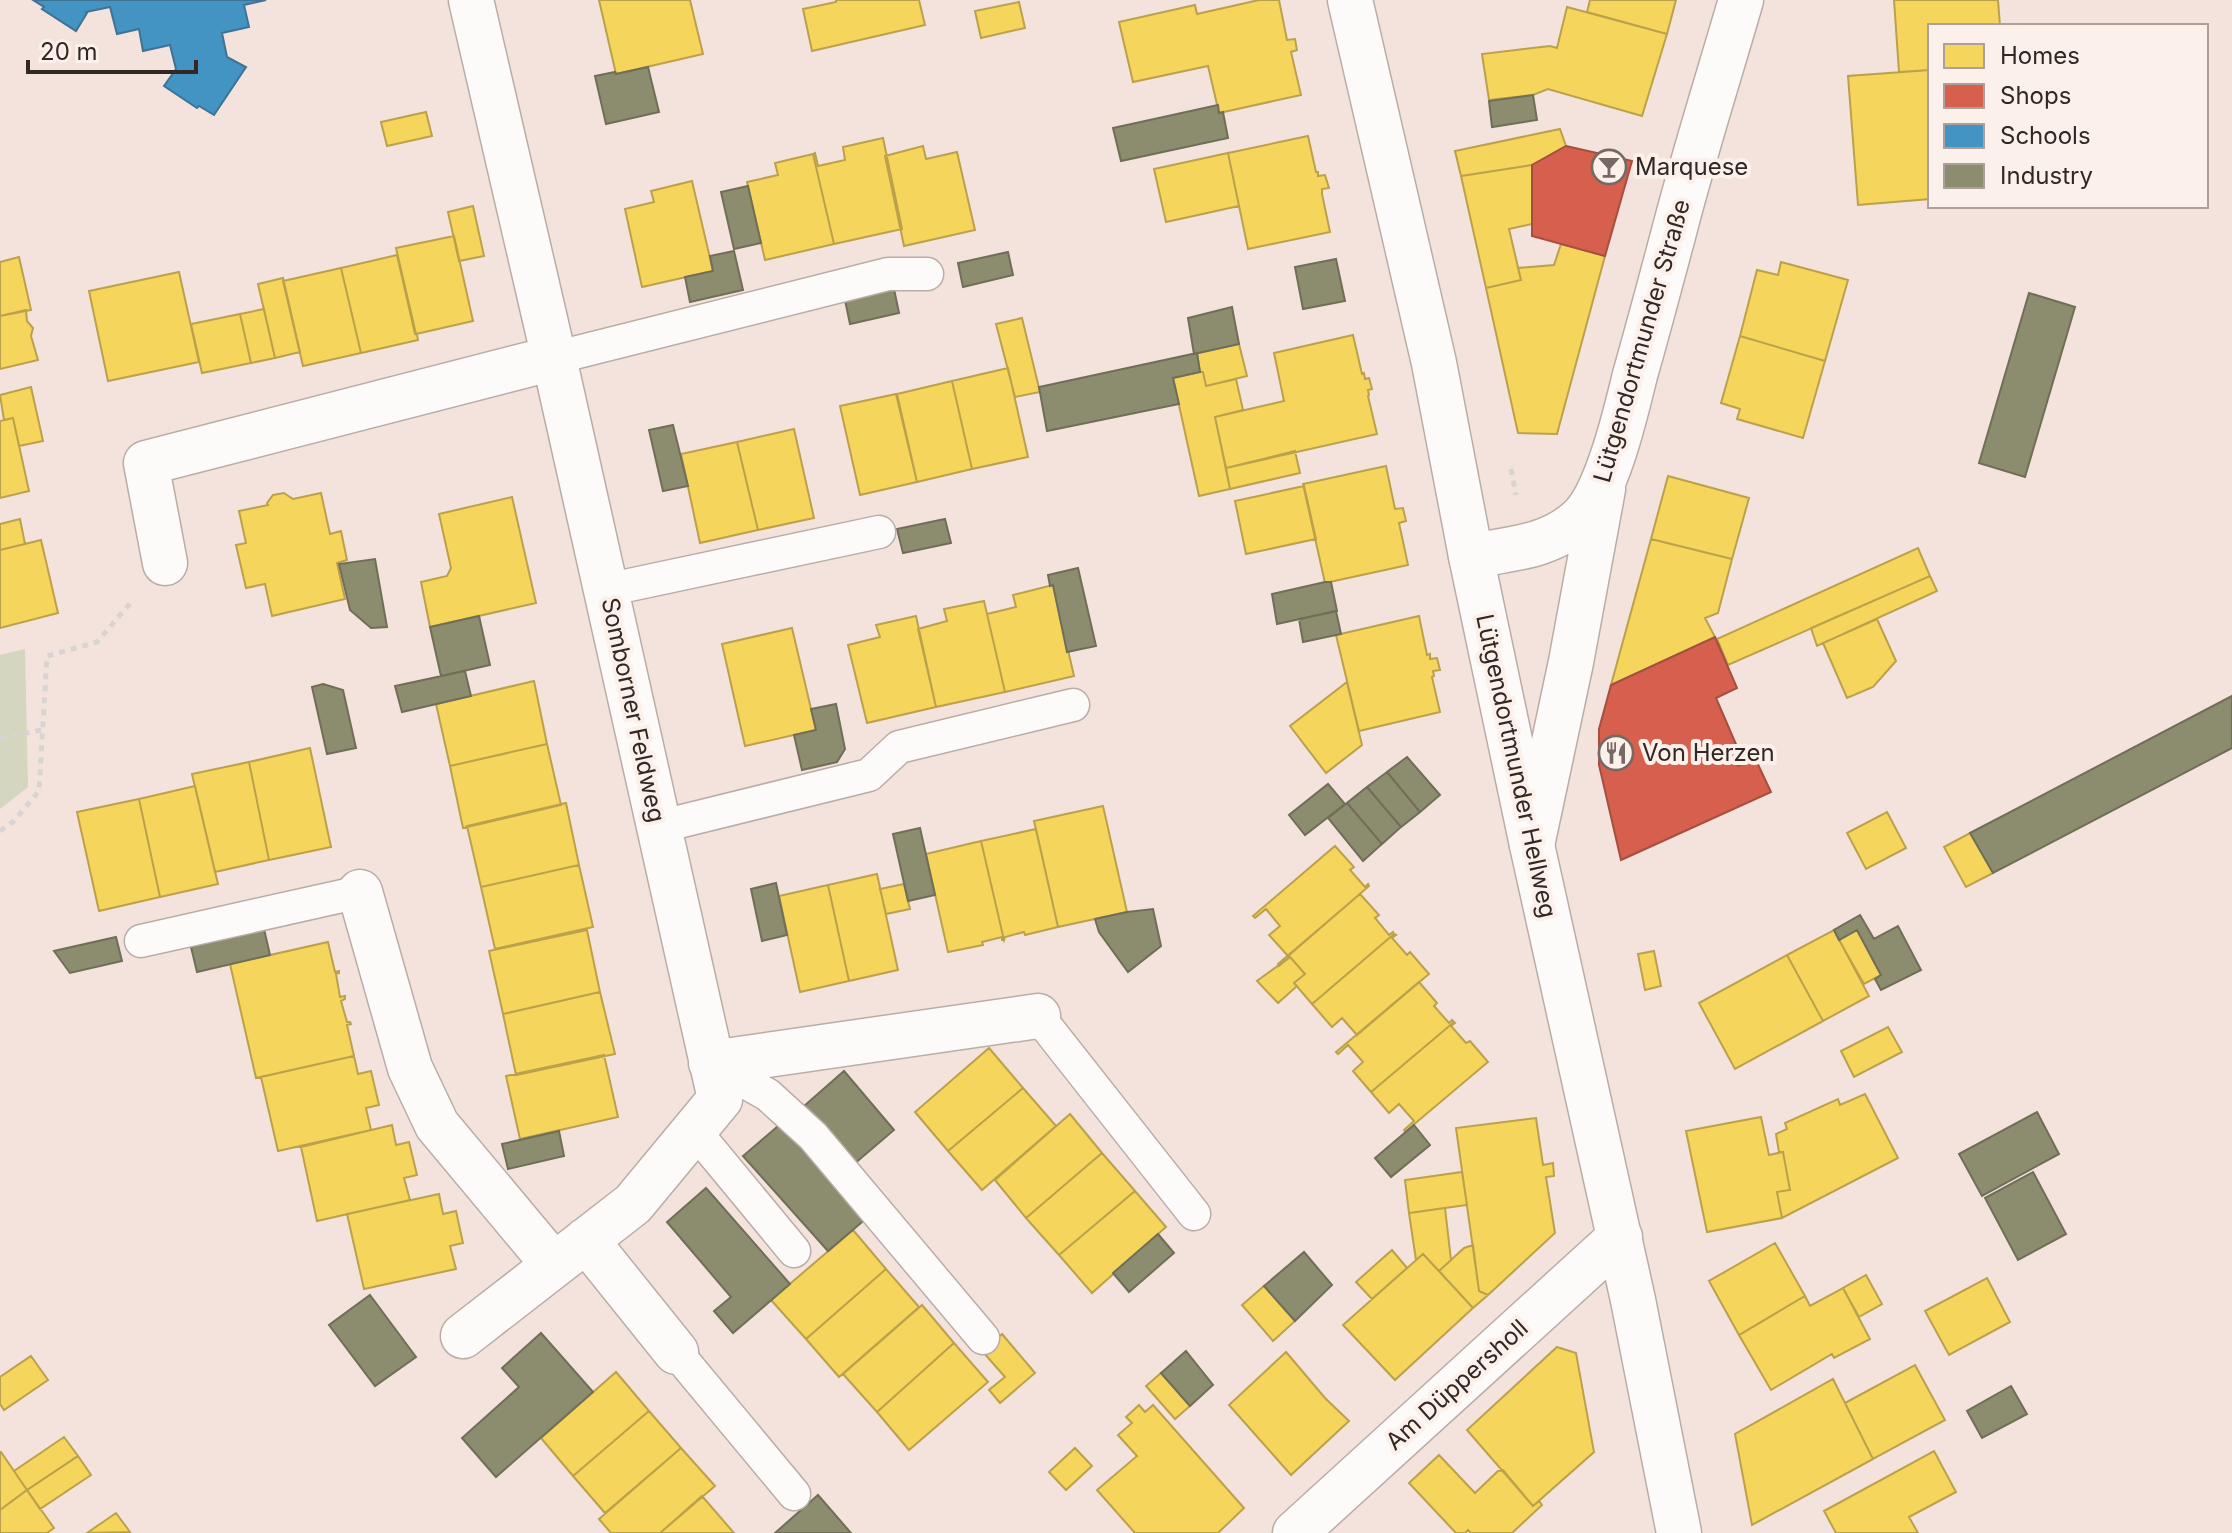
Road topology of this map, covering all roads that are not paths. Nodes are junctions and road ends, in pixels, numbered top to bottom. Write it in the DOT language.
graph roads {
  1 [pos="471,0"];
  2 [pos="1350,0"];
  3 [pos="1741,0"];
  4 [pos="927,274"];
  5 [pos="554,358"];
  6 [pos="1606,471"];
  7 [pos="879,532"];
  8 [pos="1471,556"];
  9 [pos="165,563"];
  10 [pos="606,590"];
  11 [pos="1073,705"];
  12 [pos="658,827"];
  13 [pos="1532,845"];
  14 [pos="360,892"];
  15 [pos="141,941"];
  16 [pos="1038,1016"];
  17 [pos="711,1063"];
  18 [pos="694,1130"];
  19 [pos="1194,1214"];
  20 [pos="1620,1237"];
  21 [pos="794,1251"];
  22 [pos="570,1252"];
  23 [pos="463,1336"];
  24 [pos="983,1338"];
  25 [pos="676,1352"];
  26 [pos="794,1494"];
  27 [pos="1295,1533"];
  28 [pos="1679,1533"];
  1 -- 5 [label="street, Somborner Feldweg"];
  2 -- 8 [label="street, Lütgendortmunder Hellweg"];
  3 -- 6 [label="street, Lütgendortmunder Straße"];
  4 -- 5 [label="lane"];
  5 -- 9 [label="street"];
  5 -- 10 [label="street, Somborner Feldweg"];
  6 -- 8 [label="street, Lütgendortmunder Straße"];
  6 -- 13 [label="street"];
  7 -- 10 [label="lane"];
  8 -- 13 [label="street, Lütgendortmunder Hellweg"];
  10 -- 12 [label="street, Somborner Feldweg"];
  11 -- 12 [label="lane"];
  12 -- 17 [label="street, Somborner Feldweg"];
  13 -- 20 [label="street, Lütgendortmunder Hellweg"];
  14 -- 15 [label="lane"];
  14 -- 22 [label="street"];
  16 -- 17 [label="street"];
  16 -- 19 [label="lane"];
  17 -- 18 [label="street, Somborner Feldweg"];
  17 -- 24 [label="lane"];
  18 -- 21 [label="lane"];
  18 -- 22 [label="street, Somborner Feldweg"];
  20 -- 27 [label="street, Am Düppersholl"];
  20 -- 28 [label="street, Lütgendortmunder Hellweg"];
  22 -- 23 [label="street, Somborner Feldweg"];
  22 -- 25 [label="street"];
  25 -- 26 [label="lane"];
}
